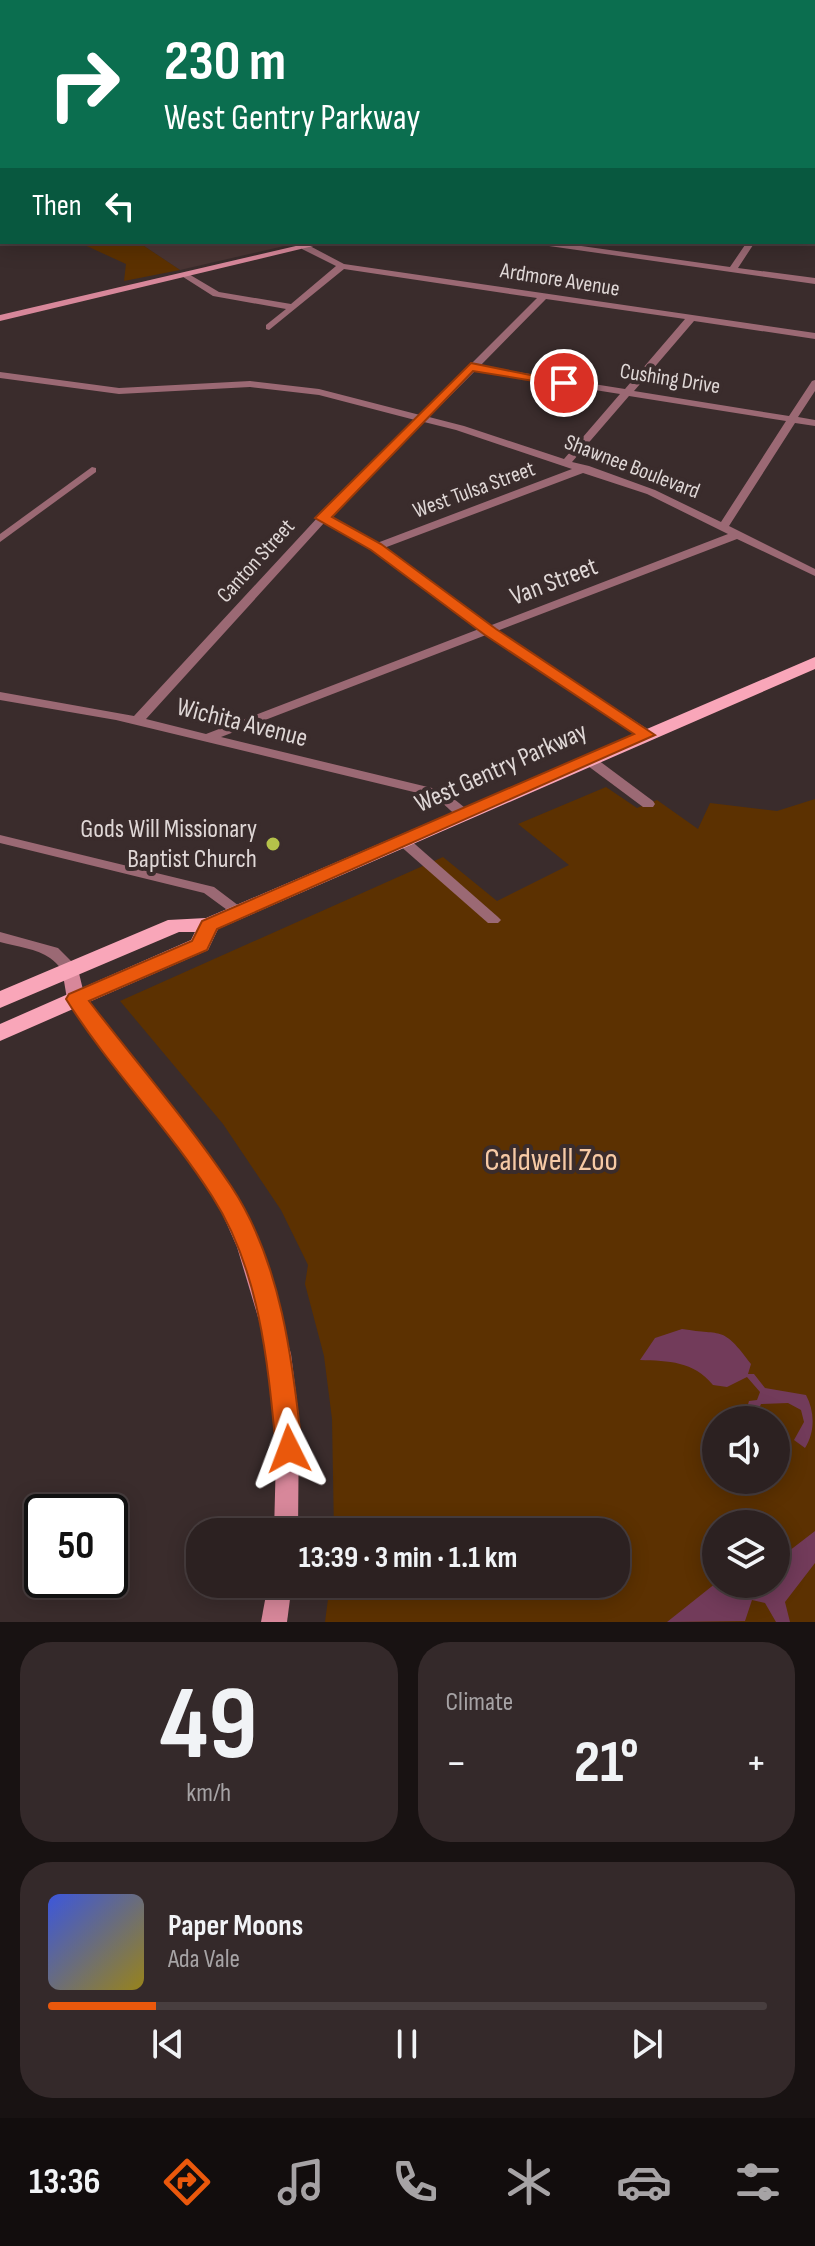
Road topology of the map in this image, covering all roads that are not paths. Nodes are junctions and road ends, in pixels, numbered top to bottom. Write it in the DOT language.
graph roads {
  1 [pos="317,244"];
  2 [pos="549,244"];
  3 [pos="750,244"];
  4 [pos="305,247"];
  5 [pos="342,266"];
  6 [pos="732,270"];
  7 [pos="184,275"];
  8 [pos="815,281"];
  9 [pos="544,296"];
  10 [pos="292,307"];
  11 [pos="0,318"];
  12 [pos="691,318"];
  13 [pos="269,327"];
  14 [pos="815,336"];
  15 [pos="471,367"];
  16 [pos="0,375"];
  17 [pos="815,383"];
  18 [pos="626,393"];
  19 [pos="420,417"];
  20 [pos="791,419"];
  21 [pos="815,423"];
  22 [pos="567,462"];
  23 [pos="585,468"];
  24 [pos="92,470"];
  25 [pos="323,518"];
  26 [pos="724,526"];
  27 [pos="739,534"];
  28 [pos="0,539"];
  29 [pos="376,547"];
  30 [pos="815,573"];
  31 [pos="490,632"];
  32 [pos="815,662"];
  33 [pos="0,696"];
  34 [pos="137,721"];
  35 [pos="647,735"];
  36 [pos="204,739"];
  37 [pos="589,760"];
  38 [pos="648,804"];
  39 [pos="465,815"];
  40 [pos="0,839"];
  41 [pos="403,841"];
  42 [pos="239,912"];
  43 [pos="493,920"];
  44 [pos="209,925"];
  45 [pos="0,937"];
  46 [pos="71,969"];
  47 [pos="76,999"];
  48 [pos="0,1000"];
  49 [pos="0,1033"];
  50 [pos="286,1518"];
  51 [pos="278,1598"];
  52 [pos="274,1622"];
  1 -- 4 [label="main road"];
  2 -- 6 [label="street"];
  3 -- 6 [label="street"];
  4 -- 5 [label="street, Ardmore Avenue"];
  4 -- 7 [label="main road"];
  5 -- 9 [label="street, Ardmore Avenue"];
  5 -- 10 [label="street"];
  6 -- 8 [label="street"];
  7 -- 10 [label="street"];
  7 -- 11 [label="main road"];
  9 -- 12 [label="street, Ardmore Avenue"];
  9 -- 15 [label="street, Canton Street"];
  10 -- 13 [label="street"];
  12 -- 14 [label="street, Ardmore Avenue"];
  12 -- 18 [label="street, West Tulsa Street"];
  15 -- 18 [label="street, Cushing Drive"];
  15 -- 19 [label="street, Canton Street"];
  16 -- 19 [label="street, Shawnee Boulevard"];
  17 -- 20 [label="street"];
  18 -- 20 [label="street, Cushing Drive"];
  18 -- 22 [label="street, West Tulsa Street"];
  19 -- 22 [label="street, Shawnee Boulevard"];
  19 -- 25 [label="street, Canton Street"];
  20 -- 21 [label="street, Cushing Drive"];
  20 -- 26 [label="street"];
  22 -- 23 [label="street, Shawnee Boulevard"];
  23 -- 26 [label="street, Shawnee Boulevard"];
  23 -- 29 [label="street, West Tulsa Street"];
  24 -- 28 [label="street"];
  25 -- 29 [label="street"];
  25 -- 34 [label="street, Canton Street"];
  26 -- 27 [label="street, Shawnee Boulevard"];
  27 -- 30 [label="street, Shawnee Boulevard"];
  27 -- 31 [label="street, Van Street"];
  29 -- 31 [label="street"];
  31 -- 35 [label="street"];
  31 -- 36 [label="street, Van Street"];
  32 -- 35 [label="main road, West Gentry Parkway"];
  33 -- 34 [label="street, Wichita Avenue"];
  34 -- 36 [label="street, Wichita Avenue"];
  35 -- 37 [label="main road, West Gentry Parkway"];
  36 -- 39 [label="street, Wichita Avenue"];
  37 -- 38 [label="street"];
  37 -- 39 [label="main road, West Gentry Parkway"];
  39 -- 41 [label="main road, West Gentry Parkway"];
  40 -- 42 [label="street"];
  41 -- 42 [label="main road, West Gentry Parkway"];
  41 -- 43 [label="street"];
  42 -- 44 [label="main road, West Gentry Parkway"];
  44 -- 46 [label="main road, West Gentry Parkway"];
  44 -- 47 [label="main road, West Gentry Parkway"];
  45 -- 46 [label="street"];
  46 -- 47 [label="main road"];
  46 -- 48 [label="main road, West Gentry Parkway"];
  47 -- 49 [label="main road, West Gentry Parkway"];
  47 -- 50 [label="main road"];
  51 -- 52 [label="main road"];
}
